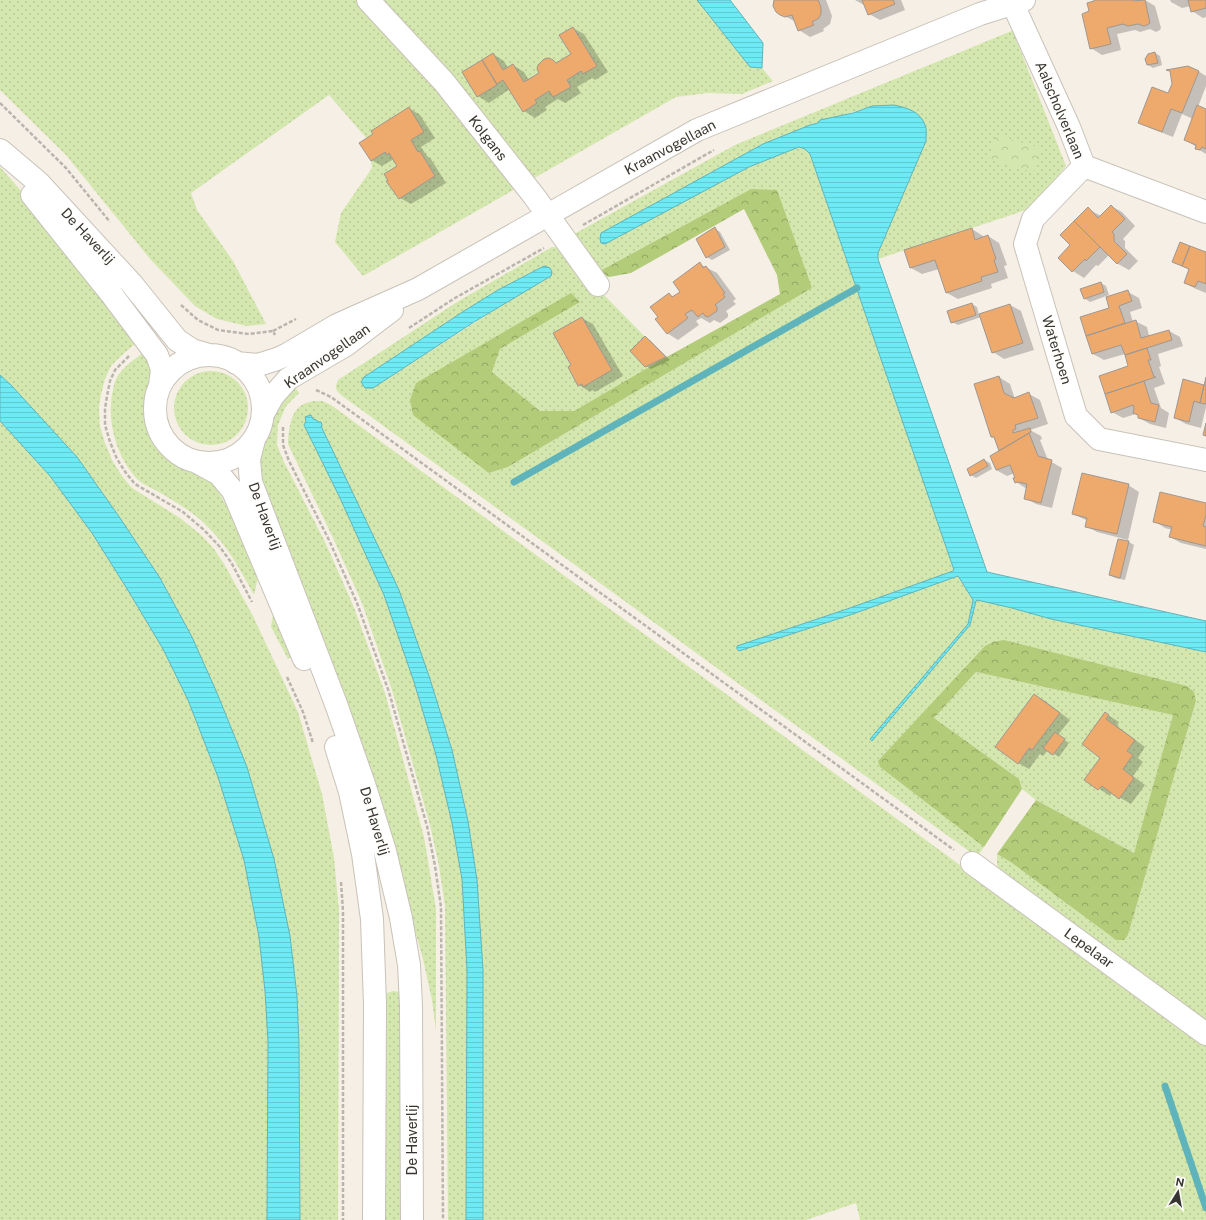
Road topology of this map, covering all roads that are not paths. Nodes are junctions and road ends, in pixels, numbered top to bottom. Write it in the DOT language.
graph roads {
  1 [pos="368,0"];
  2 [pos="1005,4"];
  3 [pos="0,151"];
  4 [pos="1084,166"];
  5 [pos="1206,212"];
  6 [pos="548,216"];
  7 [pos="598,286"];
  8 [pos="418,289"];
  9 [pos="208,355"];
  10 [pos="236,363"];
  11 [pos="160,386"];
  12 [pos="263,414"];
  13 [pos="254,440"];
  14 [pos="1206,460"];
  15 [pos="198,462"];
  16 [pos="972,863"];
  17 [pos="1206,1034"];
  18 [pos="374,1220"];
  19 [pos="412,1220"];
  1 -- 6 [label="street, Kolgans"];
  2 -- 4 [label="street, Aalscholverlaan"];
  2 -- 6 [label="street, Kraanvogellaan"];
  3 -- 9 [label="street, De Haverlij"];
  3 -- 11 [label="street, De Haverlij"];
  4 -- 5 [label="street, Aalscholverlaan"];
  4 -- 14 [label="street, Waterhoen"];
  6 -- 7 [label="street, Kolgans"];
  6 -- 8 [label="street, Kraanvogellaan"];
  8 -- 10 [label="street, Kraanvogellaan"];
  8 -- 12 [label="street, Kraanvogellaan"];
  9 -- 10 [label="street"];
  9 -- 11 [label="street"];
  10 -- 12 [label="street"];
  11 -- 15 [label="street"];
  12 -- 13 [label="street"];
  13 -- 15 [label="street"];
  13 -- 19 [label="street, De Haverlij"];
  15 -- 18 [label="street, De Haverlij"];
  16 -- 17 [label="street, Lepelaar"];
}
